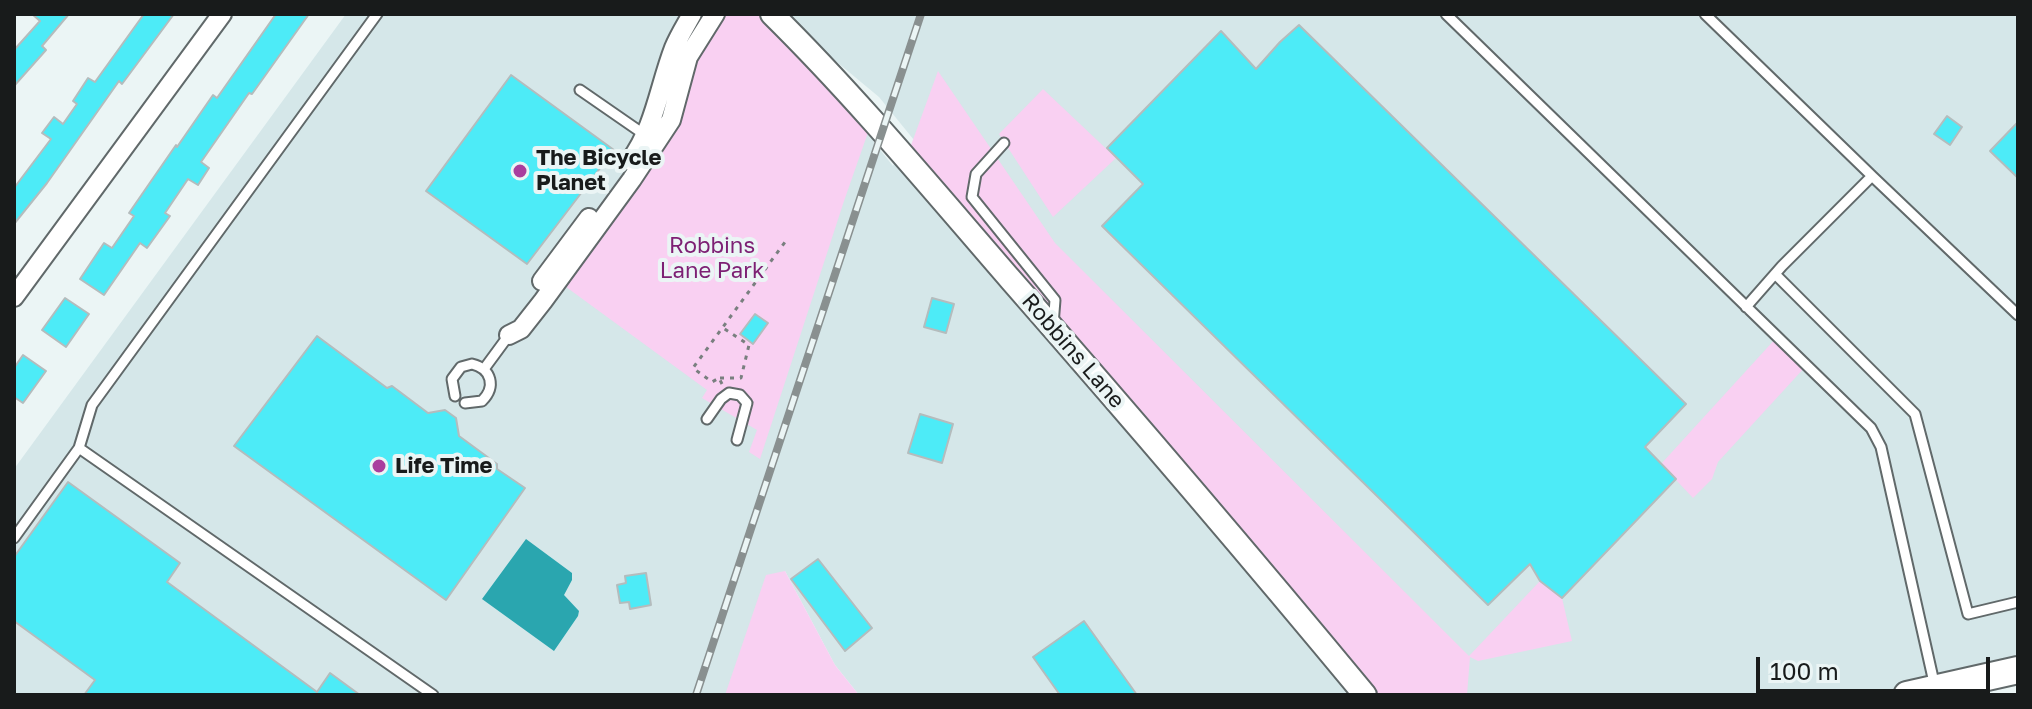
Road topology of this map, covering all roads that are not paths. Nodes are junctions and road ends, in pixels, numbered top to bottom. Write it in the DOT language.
graph roads {
  1 [pos="222,14"];
  2 [pos="377,14"];
  3 [pos="692,14"];
  4 [pos="715,14"];
  5 [pos="772,14"];
  6 [pos="1446,14"];
  7 [pos="1705,14"];
  8 [pos="580,90"];
  9 [pos="645,135"];
  10 [pos="1004,143"];
  11 [pos="1872,176"];
  12 [pos="1775,274"];
  13 [pos="14,297"];
  14 [pos="1746,307"];
  15 [pos="2018,315"];
  16 [pos="1053,328"];
  17 [pos="509,335"];
  18 [pos="484,369"];
  19 [pos="455,396"];
  20 [pos="465,403"];
  21 [pos="707,419"];
  22 [pos="737,440"];
  23 [pos="79,448"];
  24 [pos="14,538"];
  25 [pos="2018,602"];
  26 [pos="2018,670"];
  27 [pos="1936,688"];
  28 [pos="433,695"];
  29 [pos="1365,695"];
  30 [pos="1907,695"];
  1 -- 13 [label="street"];
  2 -- 23 [label="lane"];
  3 -- 9 [label="street"];
  4 -- 17 [label="street"];
  5 -- 16 [label="street, Robbins Lane"];
  6 -- 14 [label="lane"];
  7 -- 11 [label="lane"];
  8 -- 9 [label="lane"];
  9 -- 17 [label="street"];
  10 -- 16 [label="lane"];
  11 -- 12 [label="lane"];
  11 -- 15 [label="lane"];
  12 -- 14 [label="lane"];
  12 -- 25 [label="lane"];
  14 -- 27 [label="lane"];
  16 -- 29 [label="street, Robbins Lane"];
  17 -- 18 [label="lane"];
  18 -- 19 [label="lane"];
  18 -- 20 [label="lane"];
  21 -- 22 [label="lane"];
  23 -- 24 [label="lane"];
  23 -- 28 [label="lane"];
  26 -- 27 [label="main road"];
  27 -- 30 [label="main road"];
}
